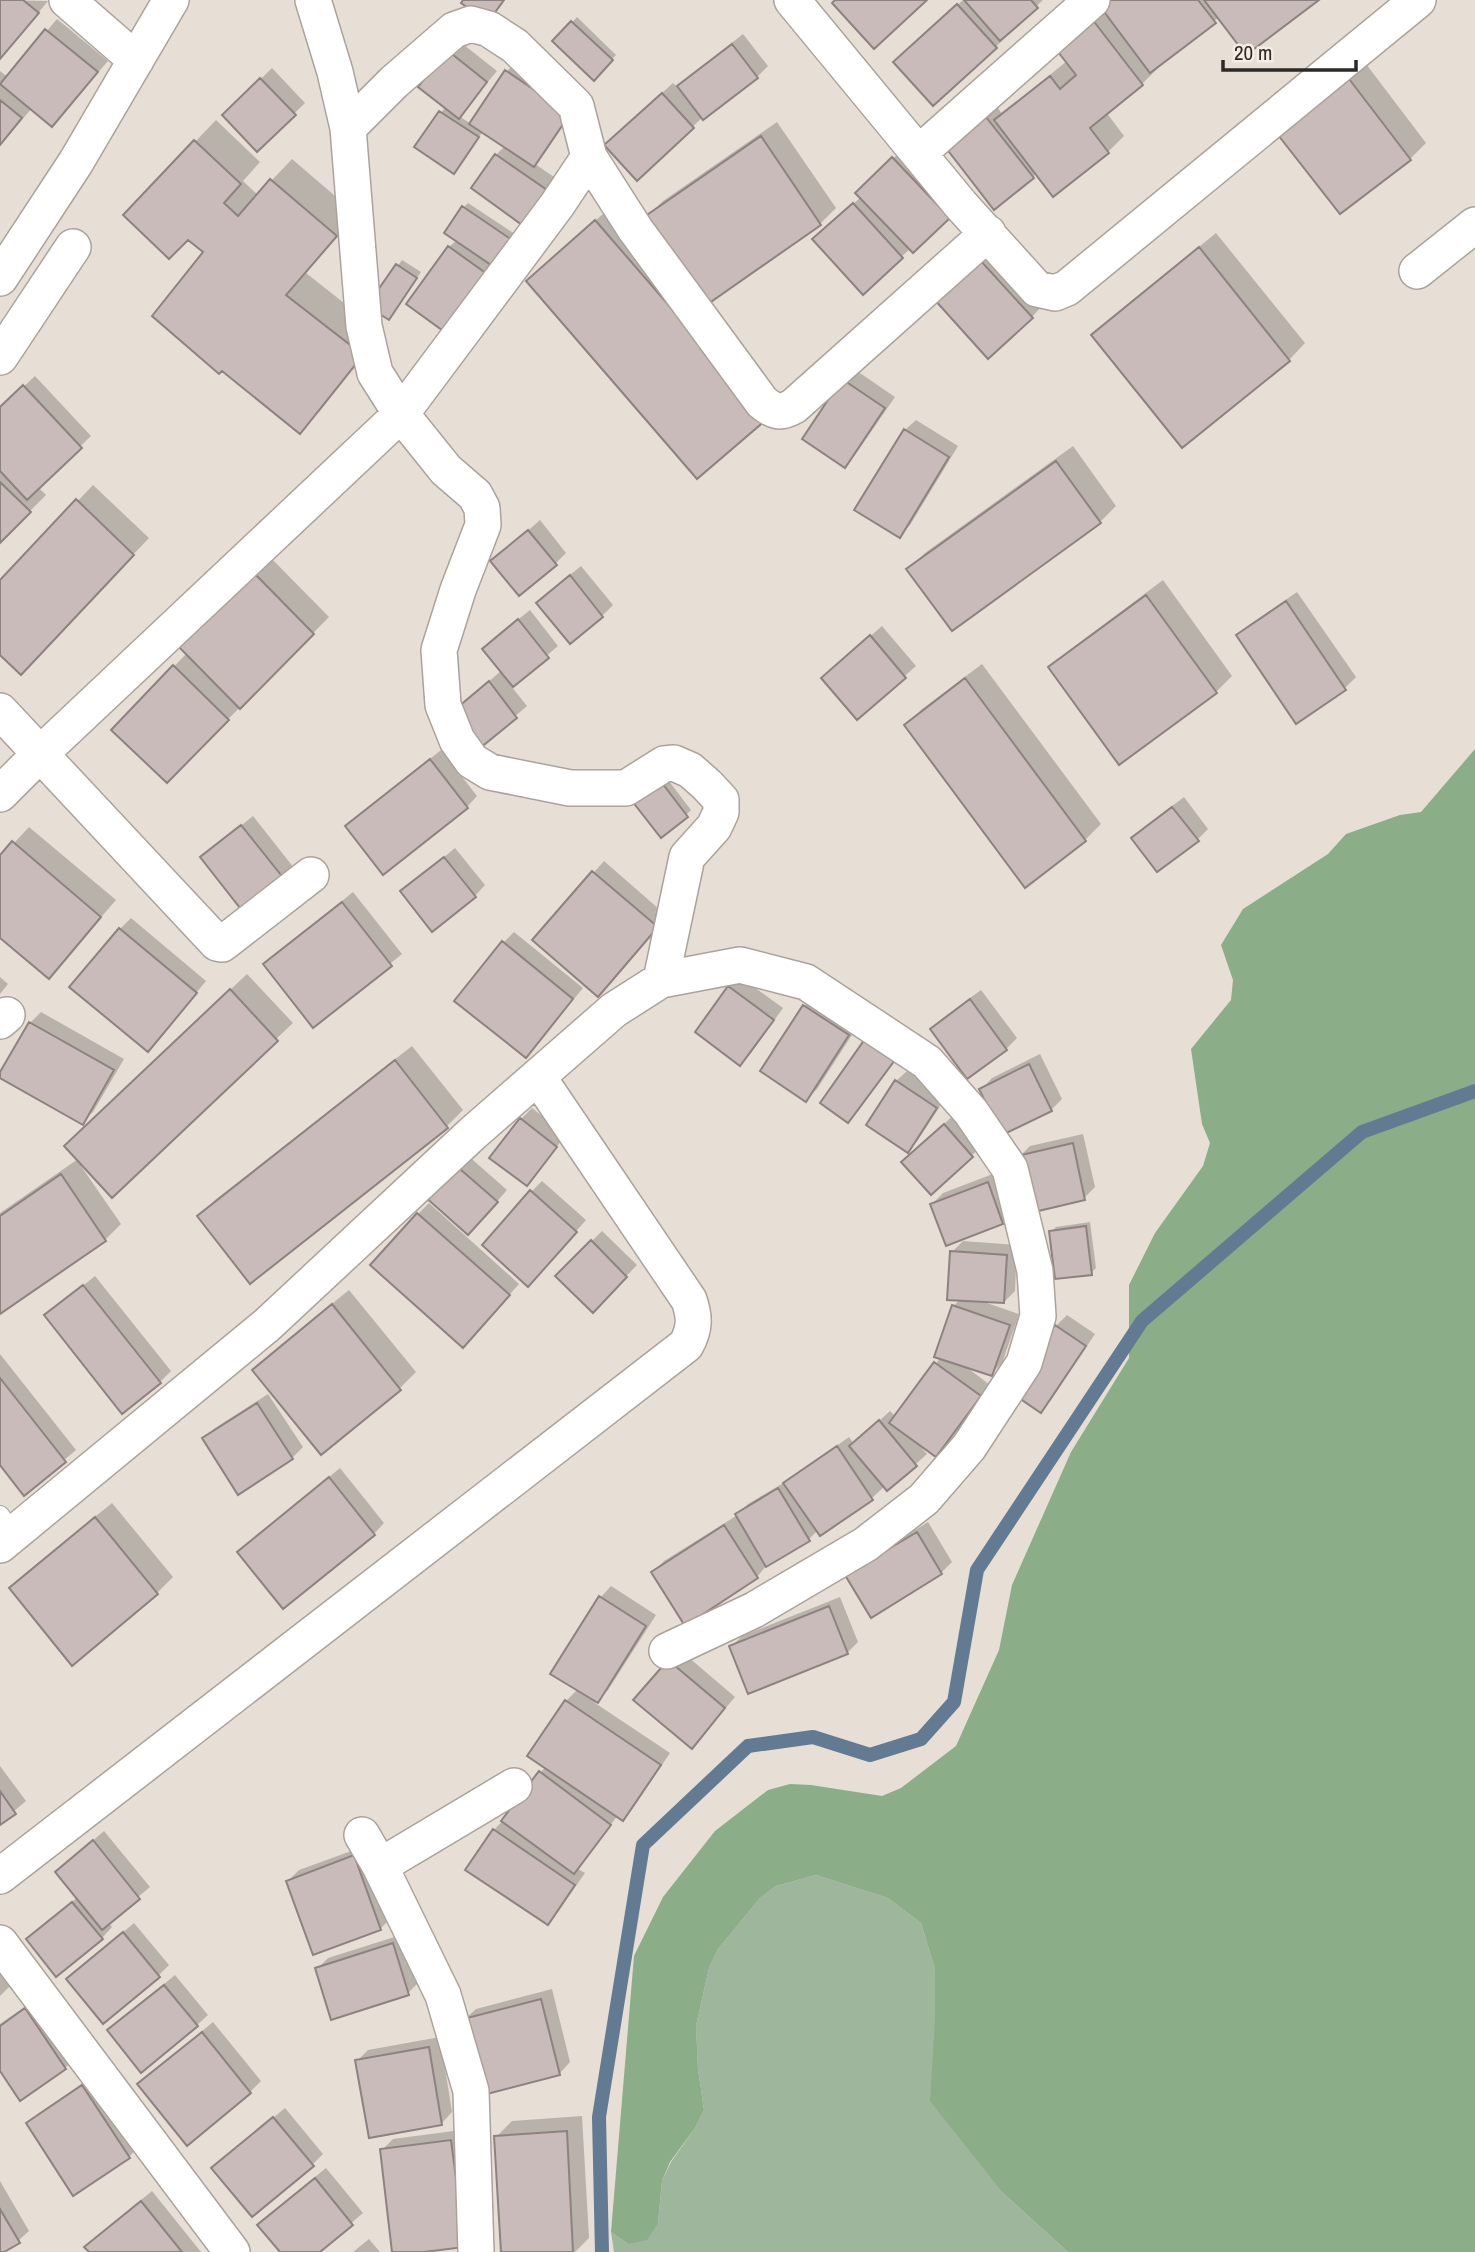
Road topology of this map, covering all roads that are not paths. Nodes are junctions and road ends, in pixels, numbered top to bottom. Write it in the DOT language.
graph roads {
  1 [pos="67,0"];
  2 [pos="171,0"];
  3 [pos="313,0"];
  4 [pos="792,0"];
  5 [pos="1092,0"];
  6 [pos="1418,0"];
  7 [pos="136,60"];
  8 [pos="348,128"];
  9 [pos="919,153"];
  10 [pos="589,157"];
  11 [pos="1475,225"];
  12 [pos="988,233"];
  13 [pos="73,247"];
  14 [pos="1417,271"];
  15 [pos="0,278"];
  16 [pos="0,357"];
  17 [pos="401,414"];
  18 [pos="0,711"];
  19 [pos="39,755"];
  20 [pos="0,794"];
  21 [pos="311,875"];
  22 [pos="662,980"];
  23 [pos="538,1077"];
  24 [pos="5,1531"];
  25 [pos="667,1651"];
  26 [pos="514,1786"];
  27 [pos="362,1835"];
  28 [pos="380,1866"];
  29 [pos="0,1876"];
  30 [pos="0,1943"];
  31 [pos="232,2252"];
  32 [pos="477,2252"];
  1 -- 7 [label="street"];
  2 -- 7 [label="street"];
  3 -- 8 [label="street"];
  4 -- 9 [label="street"];
  5 -- 9 [label="street"];
  6 -- 12 [label="street"];
  7 -- 15 [label="street"];
  8 -- 10 [label="street"];
  8 -- 17 [label="street"];
  9 -- 12 [label="street"];
  10 -- 12 [label="street"];
  10 -- 17 [label="street"];
  11 -- 14 [label="street"];
  13 -- 16 [label="street"];
  17 -- 19 [label="street"];
  17 -- 22 [label="street"];
  18 -- 19 [label="street"];
  19 -- 20 [label="street"];
  19 -- 21 [label="street"];
  22 -- 23 [label="street"];
  22 -- 25 [label="street"];
  23 -- 24 [label="street"];
  23 -- 29 [label="street"];
  26 -- 28 [label="street"];
  27 -- 28 [label="street"];
  28 -- 32 [label="street"];
  30 -- 31 [label="street"];
}
